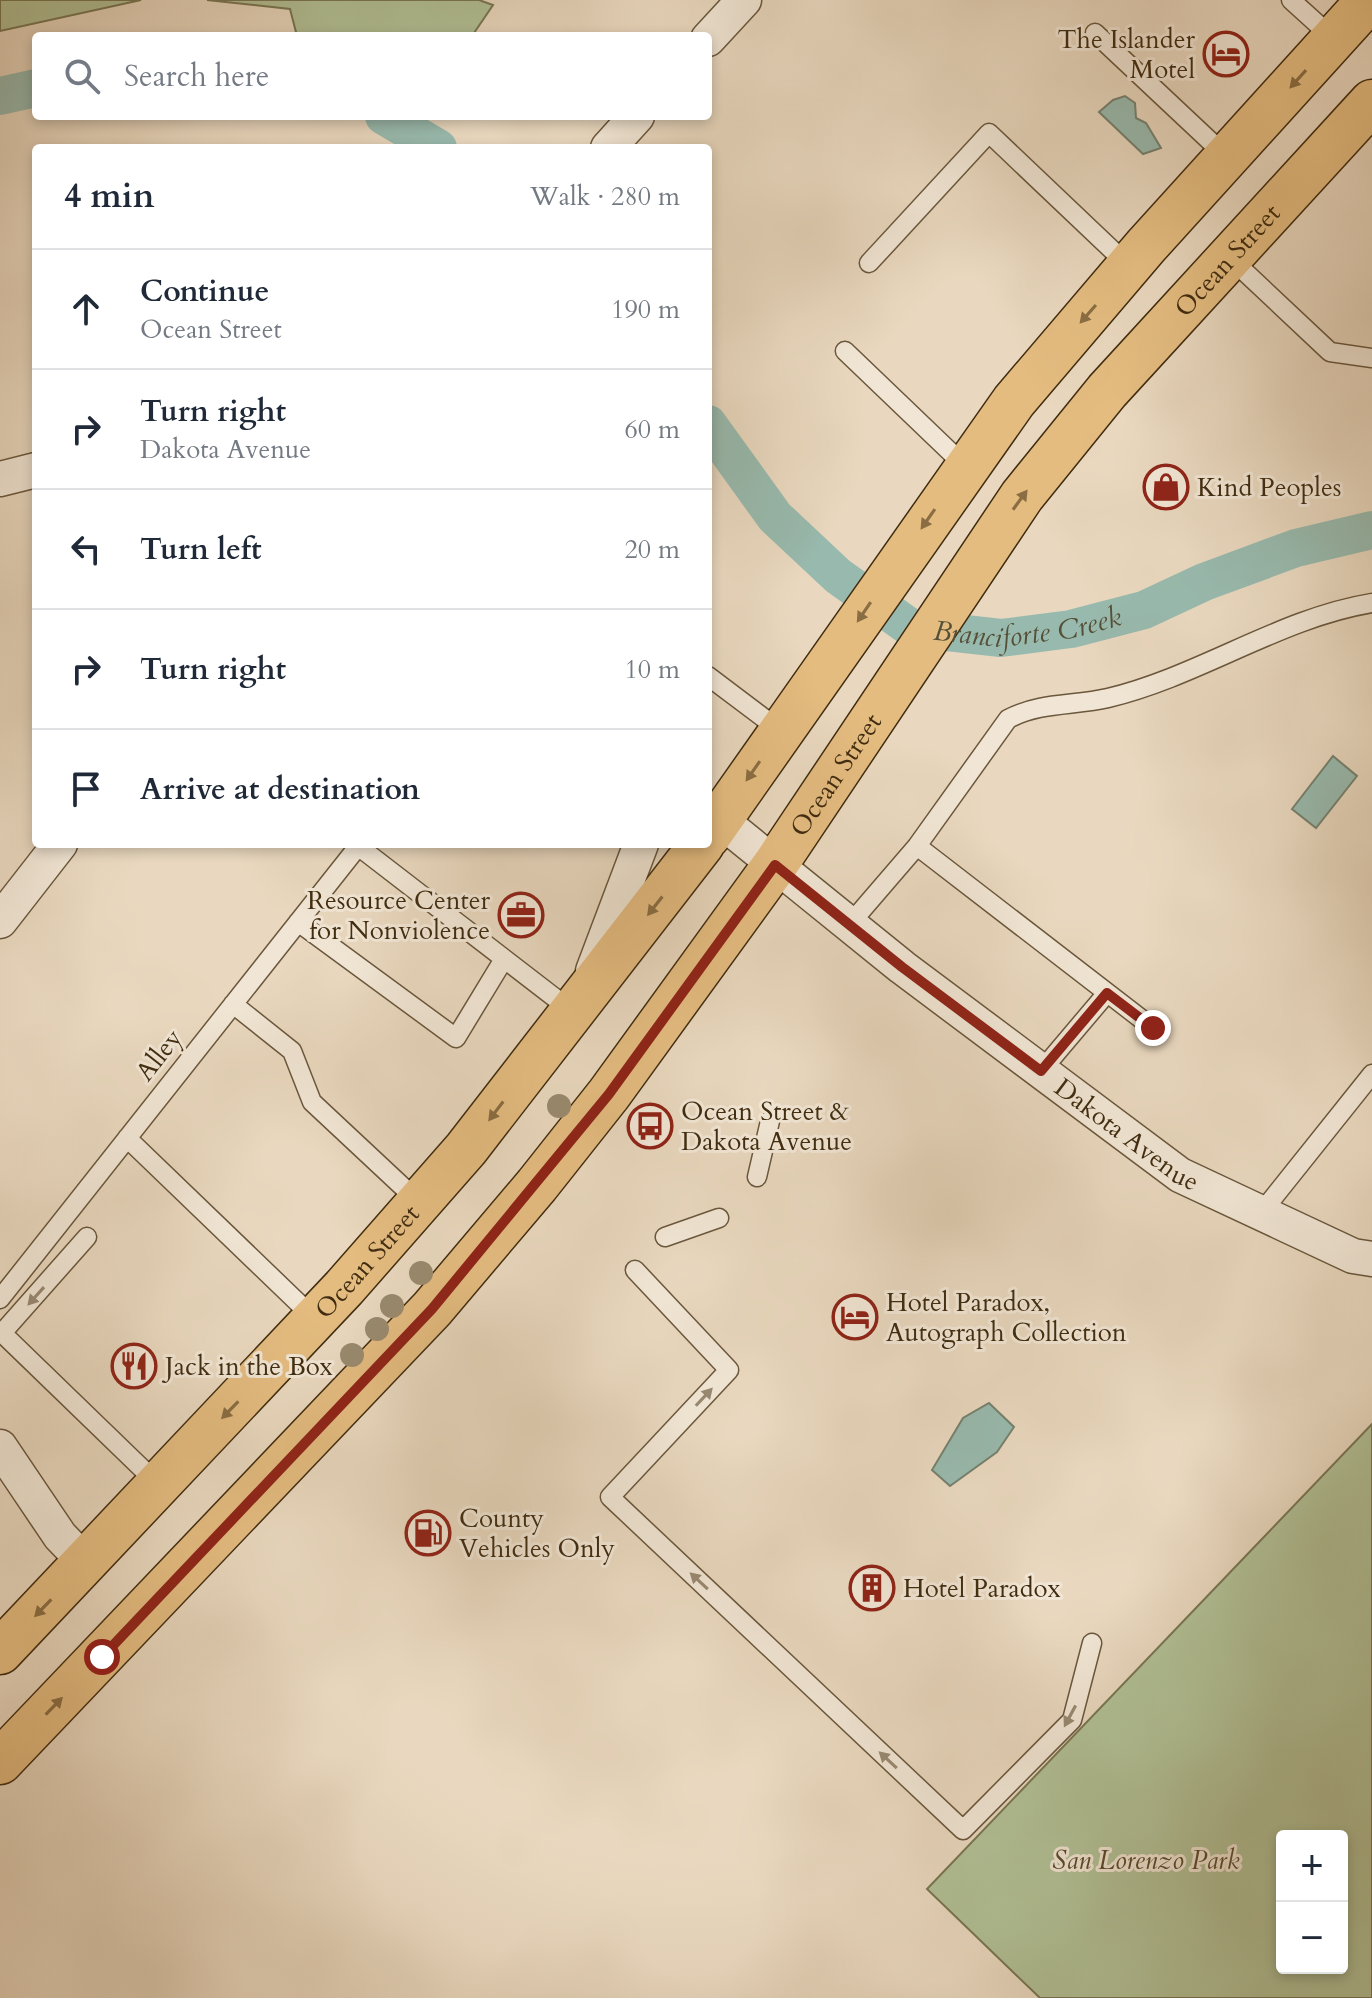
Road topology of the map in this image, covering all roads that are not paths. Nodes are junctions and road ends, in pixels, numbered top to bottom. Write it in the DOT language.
graph roads {
  1 [pos="744,0"];
  2 [pos="1291,0"];
  3 [pos="1369,0"];
  4 [pos="1095,33"];
  5 [pos="712,35"];
  6 [pos="1334,39"];
  7 [pos="1372,102"];
  8 [pos="633,120"];
  9 [pos="612,144"];
  10 [pos="1227,157"];
  11 [pos="1229,257"];
  12 [pos="869,263"];
  13 [pos="1129,266"];
  14 [pos="845,351"];
  15 [pos="1372,358"];
  16 [pos="965,466"];
  17 [pos="32,471"];
  18 [pos="0,479"];
  19 [pos="1372,603"];
  20 [pos="712,679"];
  21 [pos="781,731"];
  22 [pos="712,830"];
  23 [pos="712,834"];
  24 [pos="917,846"];
  25 [pos="57,848"];
  26 [pos="357,848"];
  27 [pos="363,848"];
  28 [pos="639,848"];
  29 [pos="698,848"];
  30 [pos="775,865"];
  31 [pos="0,921"];
  32 [pos="298,922"];
  33 [pos="849,925"];
  34 [pos="504,959"];
  35 [pos="1107,993"];
  36 [pos="233,1004"];
  37 [pos="577,1006"];
  38 [pos="1153,1028"];
  39 [pos="1041,1071"];
  40 [pos="1372,1074"];
  41 [pos="770,1121"];
  42 [pos="127,1138"];
  43 [pos="757,1177"];
  44 [pos="419,1202"];
  45 [pos="1261,1213"];
  46 [pos="719,1218"];
  47 [pos="87,1237"];
  48 [pos="665,1237"];
  49 [pos="1372,1259"];
  50 [pos="635,1270"];
  51 [pos="0,1299"];
  52 [pos="315,1319"];
  53 [pos="1,1335"];
  54 [pos="0,1447"];
  55 [pos="159,1484"];
  56 [pos="85,1562"];
  57 [pos="1092,1643"];
  58 [pos="0,1652"];
  59 [pos="0,1762"];
  1 -- 5 [label="street"];
  2 -- 6 [label="lane"];
  3 -- 6 [label="main road, Ocean Street"];
  4 -- 10 [label="lane"];
  6 -- 10 [label="main road, Ocean Street, one-way"];
  7 -- 11 [label="main road, Ocean Street"];
  8 -- 9 [label="street"];
  10 -- 13 [label="main road, Ocean Street"];
  11 -- 15 [label="lane"];
  30 -- 11 [label="main road, Ocean Street, one-way"];
  12 -- 13 [label="lane"];
  13 -- 16 [label="main road, Ocean Street, one-way"];
  14 -- 16 [label="lane"];
  16 -- 21 [label="main road, Ocean Street, one-way"];
  17 -- 18 [label="street"];
  19 -- 24 [label="lane"];
  20 -- 21 [label="lane"];
  21 -- 22 [label="main road, Ocean Street, one-way"];
  23 -- 30 [label="street, Dakota Avenue"];
  24 -- 33 [label="lane"];
  24 -- 35 [label="lane"];
  25 -- 31 [label="street"];
  26 -- 32 [label="lane, Alley"];
  27 -- 34 [label="lane"];
  28 -- 37 [label="street"];
  29 -- 37 [label="main road, Ocean Street, one-way"];
  30 -- 33 [label="street, Dakota Avenue"];
  59 -- 30 [label="main road, Ocean Street, one-way"];
  32 -- 34 [label="lane"];
  32 -- 36 [label="lane, Alley"];
  33 -- 39 [label="street, Dakota Avenue"];
  34 -- 37 [label="lane"];
  35 -- 38 [label="lane"];
  35 -- 39 [label="lane"];
  36 -- 42 [label="lane, Alley"];
  36 -- 44 [label="lane"];
  37 -- 44 [label="main road, Ocean Street, one-way"];
  39 -- 45 [label="street, Dakota Avenue"];
  40 -- 45 [label="lane"];
  41 -- 43 [label="lane"];
  42 -- 51 [label="lane, Alley"];
  42 -- 52 [label="lane"];
  44 -- 52 [label="main road, Ocean Street"];
  45 -- 49 [label="street, Dakota Avenue"];
  46 -- 48 [label="lane"];
  47 -- 53 [label="lane, one-way"];
  57 -- 50 [label="lane, one-way"];
  52 -- 55 [label="main road, Ocean Street, one-way"];
  53 -- 55 [label="lane"];
  54 -- 56 [label="street"];
  55 -- 56 [label="main road, Ocean Street"];
  56 -- 58 [label="main road, Ocean Street, one-way"];
}
